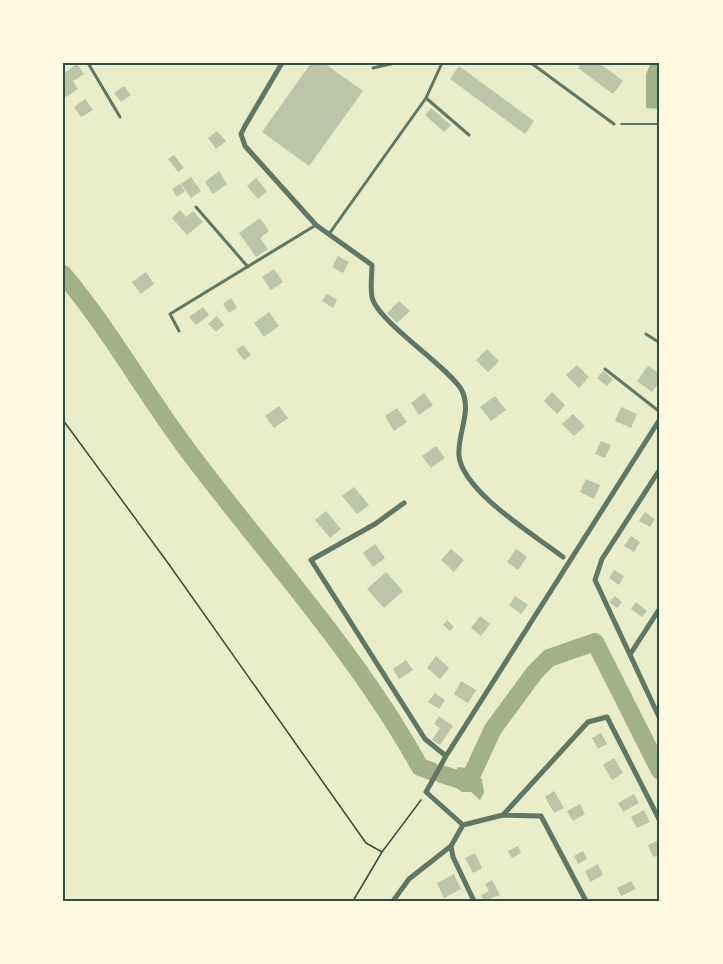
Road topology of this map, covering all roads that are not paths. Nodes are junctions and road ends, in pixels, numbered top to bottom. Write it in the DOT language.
graph roads {
  1 [pos="88,63"];
  2 [pos="282,63"];
  3 [pos="394,63"];
  4 [pos="442,63"];
  5 [pos="531,63"];
  6 [pos="373,68"];
  7 [pos="426,98"];
  8 [pos="120,117"];
  9 [pos="614,124"];
  10 [pos="469,135"];
  11 [pos="240,140"];
  12 [pos="245,146"];
  13 [pos="196,207"];
  14 [pos="316,225"];
  15 [pos="329,234"];
  16 [pos="248,267"];
  17 [pos="179,331"];
  18 [pos="646,334"];
  19 [pos="660,343"];
  20 [pos="605,369"];
  21 [pos="660,412"];
  22 [pos="660,419"];
  23 [pos="660,469"];
  24 [pos="404,504"];
  25 [pos="563,557"];
  26 [pos="660,608"];
  27 [pos="631,653"];
  28 [pos="660,719"];
  29 [pos="446,756"];
  30 [pos="503,815"];
  31 [pos="660,821"];
  32 [pos="463,825"];
  33 [pos="451,846"];
  34 [pos="393,901"];
  35 [pos="474,901"];
  36 [pos="586,901"];
  1 -- 8 [label="lane"];
  2 -- 12 [label="street"];
  3 -- 6 [label="lane"];
  4 -- 7 [label="lane"];
  5 -- 9 [label="lane"];
  7 -- 10 [label="lane"];
  7 -- 15 [label="lane"];
  11 -- 12 [label="lane"];
  12 -- 14 [label="street"];
  13 -- 16 [label="lane"];
  14 -- 15 [label="street"];
  14 -- 16 [label="lane"];
  15 -- 25 [label="street"];
  16 -- 17 [label="lane"];
  18 -- 19 [label="lane"];
  20 -- 21 [label="lane"];
  22 -- 29 [label="street"];
  23 -- 27 [label="street"];
  24 -- 29 [label="street"];
  26 -- 27 [label="street"];
  27 -- 28 [label="street"];
  29 -- 32 [label="street"];
  30 -- 31 [label="street"];
  30 -- 32 [label="street"];
  30 -- 36 [label="street"];
  32 -- 33 [label="street"];
  33 -- 34 [label="street"];
  33 -- 35 [label="street"];
}
